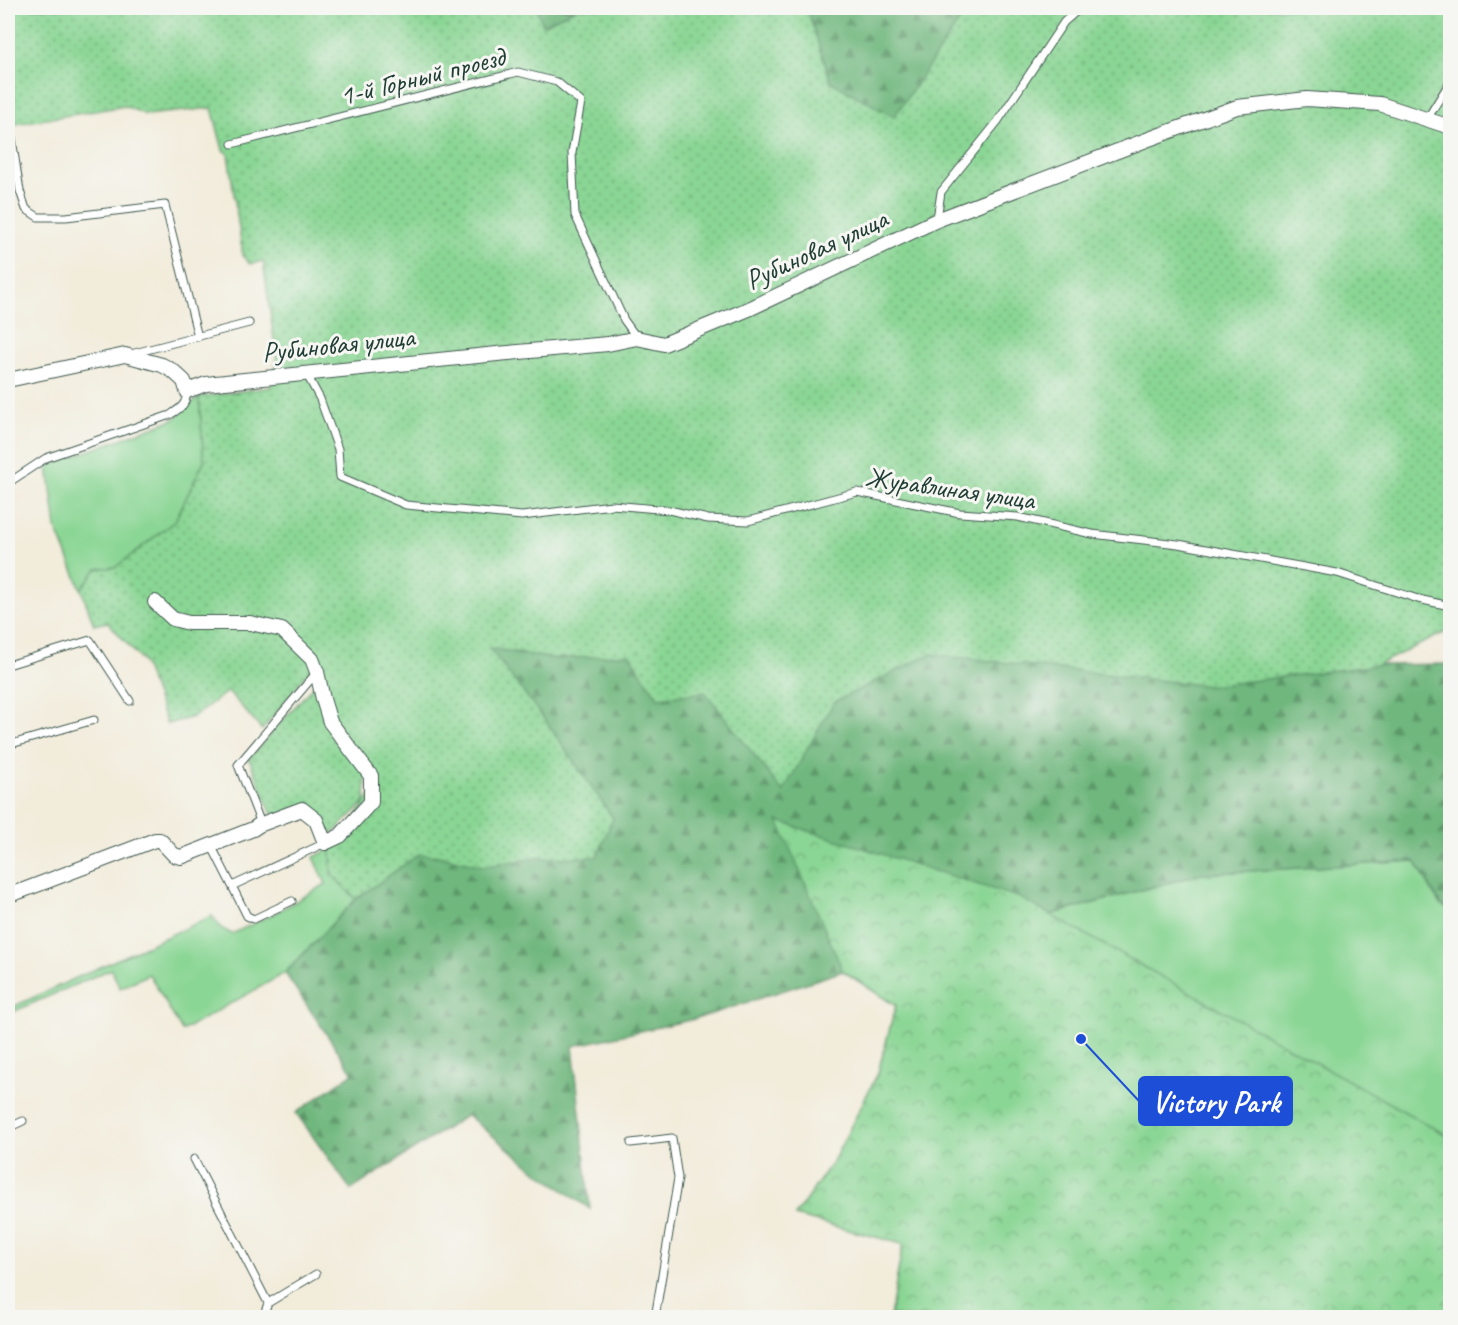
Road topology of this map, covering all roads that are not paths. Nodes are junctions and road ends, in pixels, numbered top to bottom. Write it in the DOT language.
graph roads {
  1 [pos="1080,8"];
  2 [pos="1450,82"];
  3 [pos="8,112"];
  4 [pos="1427,119"];
  5 [pos="1450,127"];
  6 [pos="10,138"];
  7 [pos="232,144"];
  8 [pos="937,219"];
  9 [pos="249,323"];
  10 [pos="198,337"];
  11 [pos="638,338"];
  12 [pos="125,355"];
  13 [pos="306,373"];
  14 [pos="8,380"];
  15 [pos="187,391"];
  16 [pos="8,483"];
  17 [pos="155,602"];
  18 [pos="1450,606"];
  19 [pos="8,665"];
  20 [pos="317,672"];
  21 [pos="130,701"];
  22 [pos="94,720"];
  23 [pos="8,745"];
  24 [pos="259,825"];
  25 [pos="325,843"];
  26 [pos="211,845"];
  27 [pos="232,886"];
  28 [pos="8,895"];
  29 [pos="292,901"];
  30 [pos="23,1121"];
  31 [pos="8,1128"];
  32 [pos="631,1143"];
  33 [pos="194,1159"];
  34 [pos="316,1274"];
  35 [pos="268,1304"];
  36 [pos="263,1317"];
  37 [pos="655,1317"];
  1 -- 8 [label="lane"];
  2 -- 4 [label="lane"];
  3 -- 6 [label="lane"];
  4 -- 5 [label="street, Рубиновая улица"];
  4 -- 8 [label="street, Рубиновая улица"];
  6 -- 10 [label="lane"];
  7 -- 11 [label="lane, 1-й Горный проезд"];
  8 -- 11 [label="street, Рубиновая улица"];
  9 -- 10 [label="lane"];
  10 -- 12 [label="lane"];
  11 -- 13 [label="street, Рубиновая улица"];
  12 -- 14 [label="street"];
  12 -- 15 [label="street"];
  13 -- 15 [label="street, Рубиновая улица"];
  13 -- 18 [label="lane, Журавлиная улица"];
  15 -- 16 [label="lane"];
  17 -- 20 [label="street"];
  19 -- 21 [label="lane"];
  20 -- 24 [label="lane"];
  20 -- 25 [label="street"];
  22 -- 23 [label="lane"];
  24 -- 25 [label="street"];
  24 -- 26 [label="street"];
  25 -- 27 [label="lane"];
  26 -- 27 [label="lane"];
  26 -- 28 [label="street"];
  27 -- 29 [label="lane"];
  30 -- 31 [label="lane"];
  32 -- 37 [label="lane"];
  33 -- 35 [label="lane"];
  34 -- 35 [label="lane"];
  35 -- 36 [label="lane"];
}
